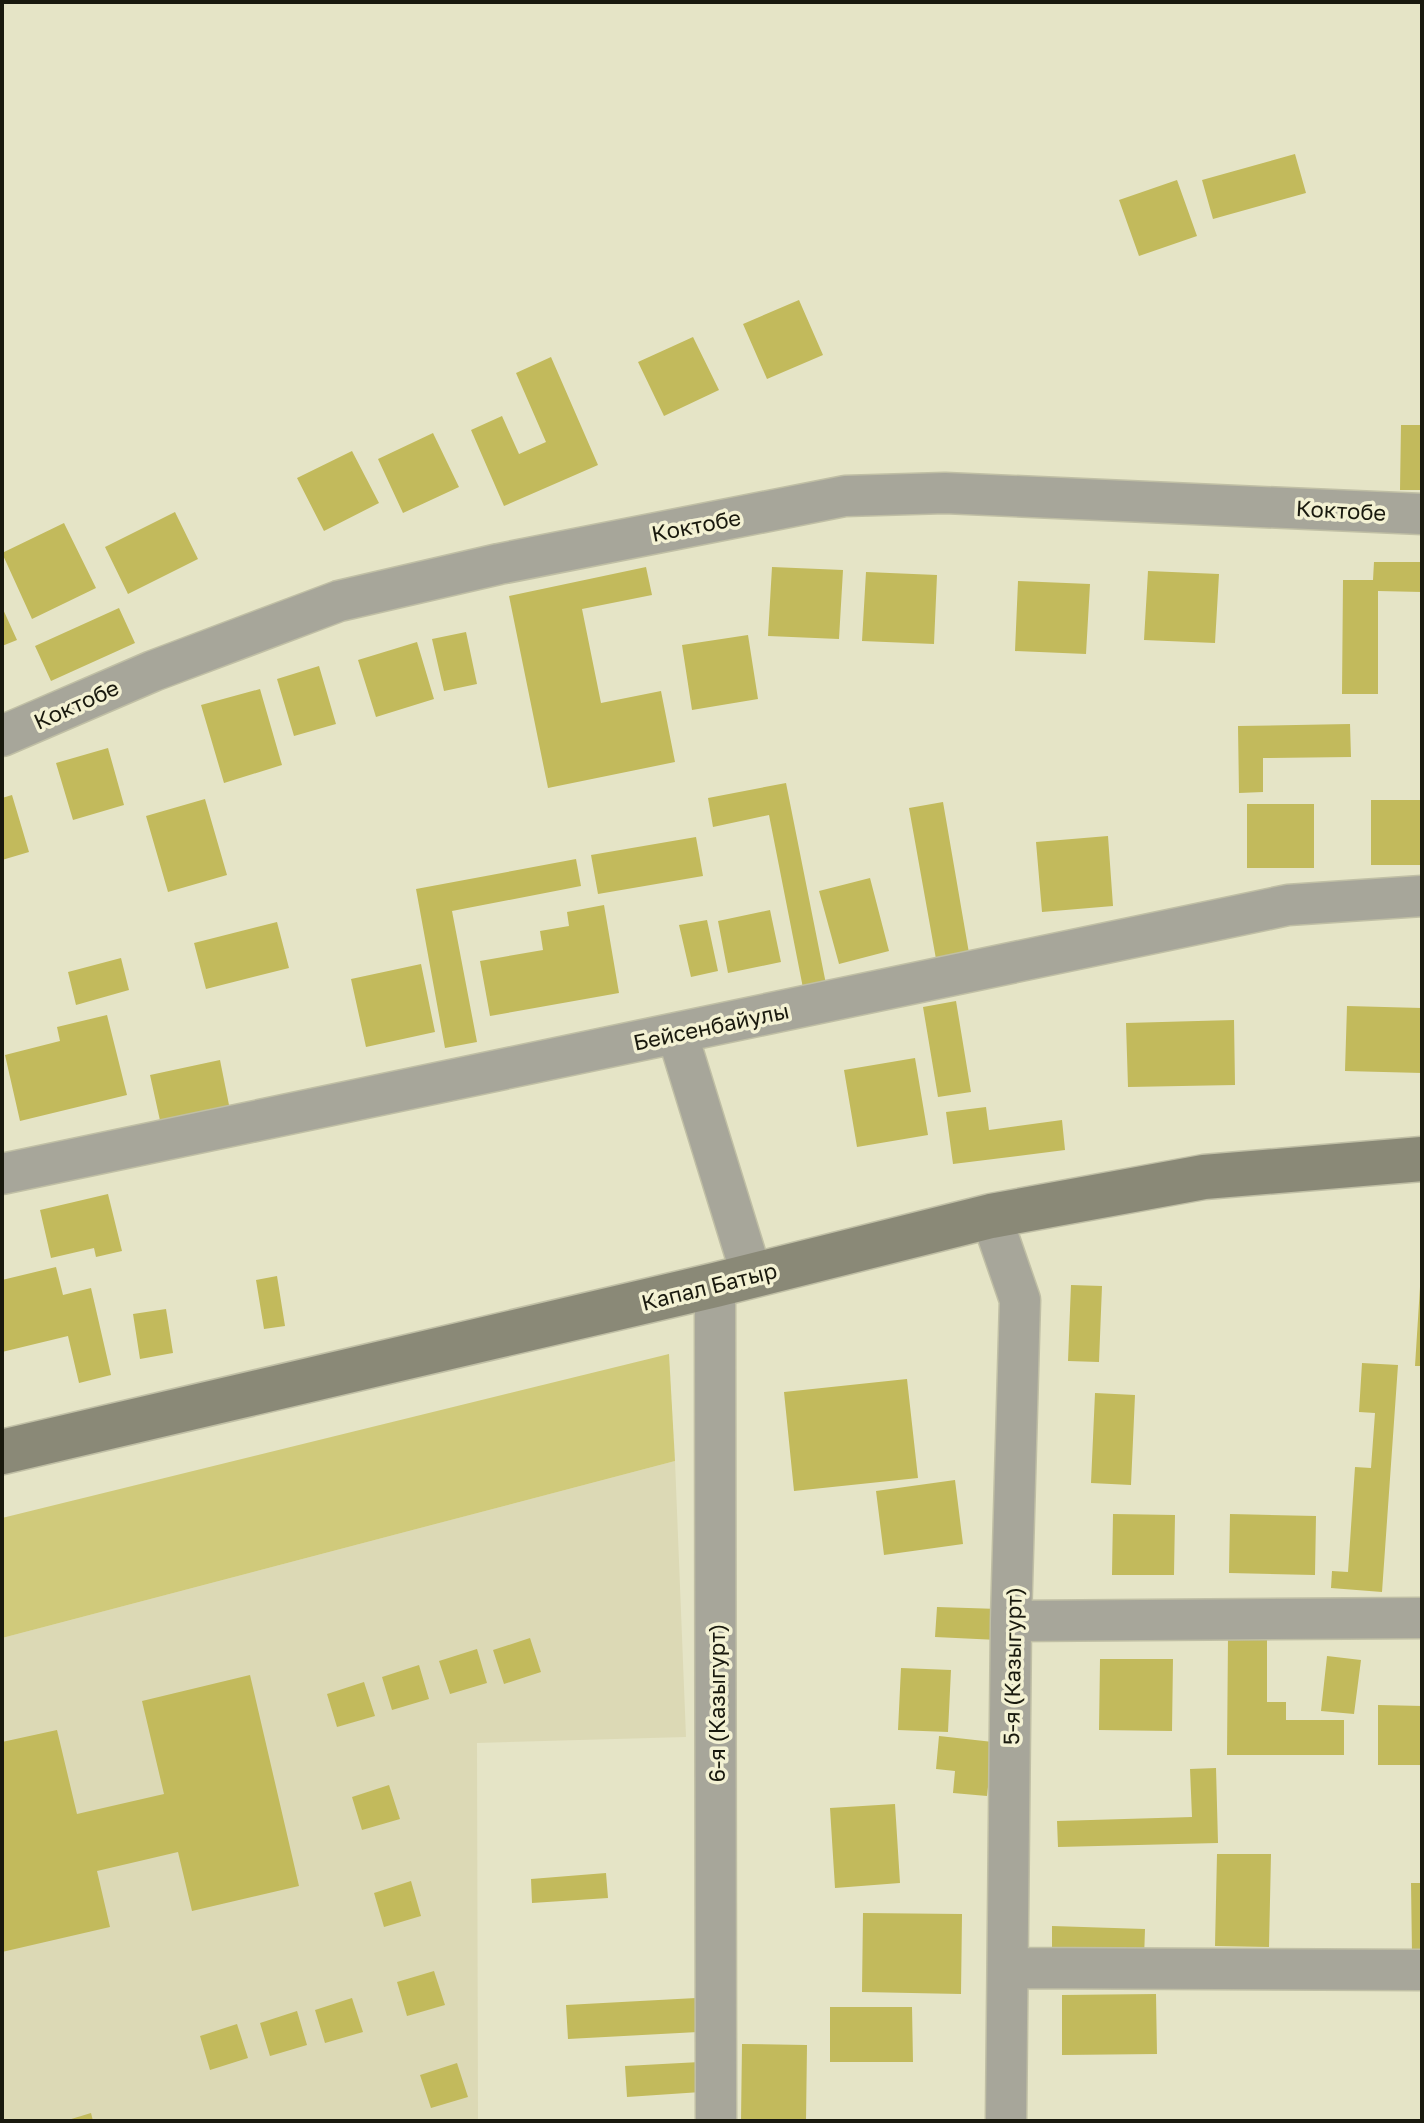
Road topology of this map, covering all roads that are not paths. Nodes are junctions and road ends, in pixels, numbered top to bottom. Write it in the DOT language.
graph roads {
  1 [pos="1422,514"];
  2 [pos="2,736"];
  3 [pos="1422,896"];
  4 [pos="677,1033"];
  5 [pos="1422,1159"];
  6 [pos="2,1174"];
  7 [pos="991,1216"];
  8 [pos="734,1281"];
  9 [pos="2,1452"];
  10 [pos="1422,1618"];
  11 [pos="1011,1621"];
  12 [pos="1010,1968"];
  13 [pos="1422,1970"];
  14 [pos="716,2121"];
  15 [pos="1006,2121"];
  1 -- 2 [label="street, Коктобе"];
  3 -- 4 [label="street, Бейсенбайулы"];
  4 -- 6 [label="street, Бейсенбайулы"];
  4 -- 8 [label="street, 6-я (Казыгурт)"];
  5 -- 7 [label="main road, Капал Батыр"];
  7 -- 8 [label="main road, Капал Батыр"];
  7 -- 11 [label="street, 5-я (Казыгурт)"];
  8 -- 9 [label="main road, Капал Батыр"];
  8 -- 14 [label="street, 6-я (Казыгурт)"];
  10 -- 11 [label="street"];
  11 -- 12 [label="street, 5-я (Казыгурт)"];
  12 -- 13 [label="street"];
  12 -- 15 [label="street, 5-я (Казыгурт)"];
}
